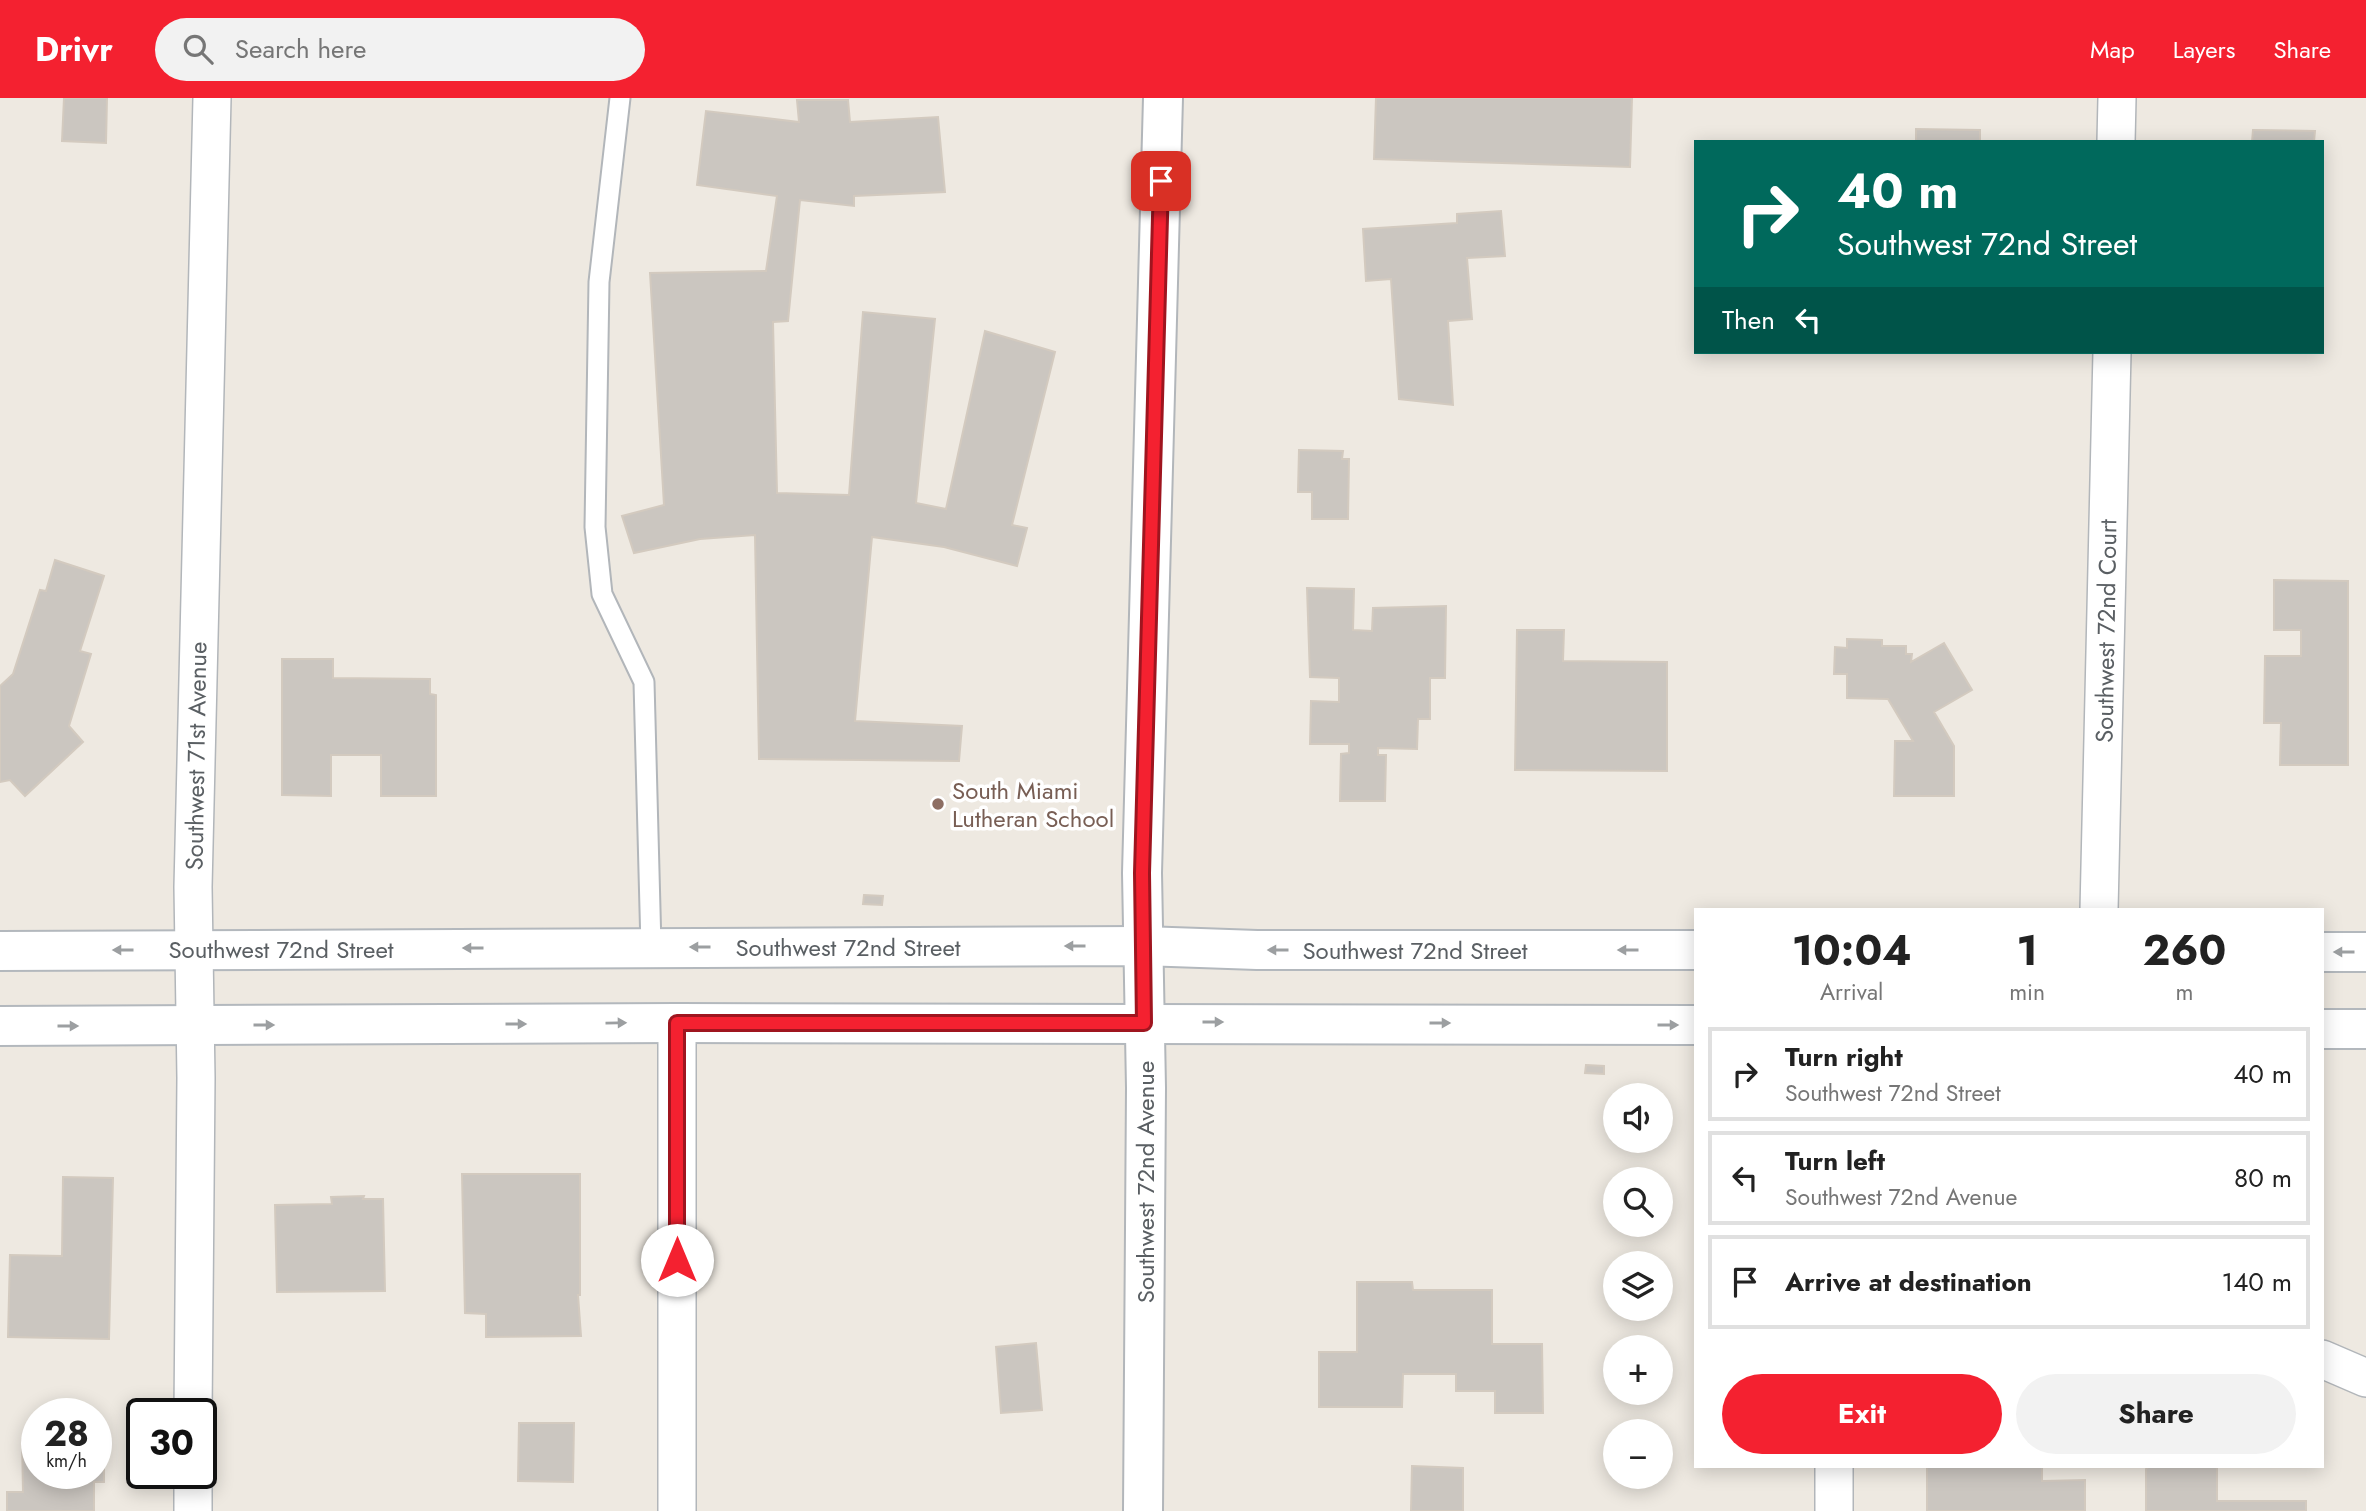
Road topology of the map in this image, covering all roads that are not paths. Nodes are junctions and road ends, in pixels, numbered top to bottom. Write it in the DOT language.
graph roads {
  1 [pos="212,98"];
  2 [pos="620,98"];
  3 [pos="1163,98"];
  4 [pos="2117,98"];
  5 [pos="2116,140"];
  6 [pos="2112,354"];
  7 [pos="2099,908"];
  8 [pos="1143,946"];
  9 [pos="651,947"];
  10 [pos="194,950"];
  11 [pos="1694,950"];
  12 [pos="0,951"];
  13 [pos="2324,952"];
  14 [pos="2366,952"];
  15 [pos="677,1023"];
  16 [pos="1144,1023"];
  17 [pos="195,1025"];
  18 [pos="1694,1025"];
  19 [pos="0,1026"];
  20 [pos="2324,1029"];
  21 [pos="2366,1029"];
  22 [pos="2324,1360"];
  23 [pos="2366,1378"];
  24 [pos="193,1398"];
  25 [pos="1834,1468"];
  26 [pos="193,1489"];
  27 [pos="193,1511"];
  28 [pos="677,1511"];
  29 [pos="1143,1511"];
  30 [pos="1834,1511"];
  1 -- 10 [label="street, Southwest 71st Avenue"];
  2 -- 9 [label="lane"];
  3 -- 8 [label="main road, Southwest 72nd Avenue"];
  4 -- 5 [label="street"];
  6 -- 7 [label="street, Southwest 72nd Court"];
  8 -- 9 [label="main road, Southwest 72nd Street, one-way"];
  11 -- 8 [label="main road, Southwest 72nd Street, one-way"];
  8 -- 16 [label="main road, Southwest 72nd Avenue"];
  9 -- 10 [label="main road, Southwest 72nd Street, one-way"];
  10 -- 12 [label="main road, Southwest 72nd Street, one-way"];
  10 -- 17 [label="street, Southwest 71st Avenue"];
  14 -- 13 [label="main road, one-way"];
  15 -- 16 [label="main road"];
  17 -- 15 [label="main road, one-way"];
  15 -- 28 [label="street"];
  16 -- 18 [label="main road, one-way"];
  16 -- 29 [label="main road, Southwest 72nd Avenue"];
  19 -- 17 [label="main road, one-way"];
  17 -- 24 [label="street, Southwest 71st Avenue"];
  20 -- 21 [label="main road"];
  22 -- 23 [label="street"];
  25 -- 30 [label="street"];
  26 -- 27 [label="street"];
}
